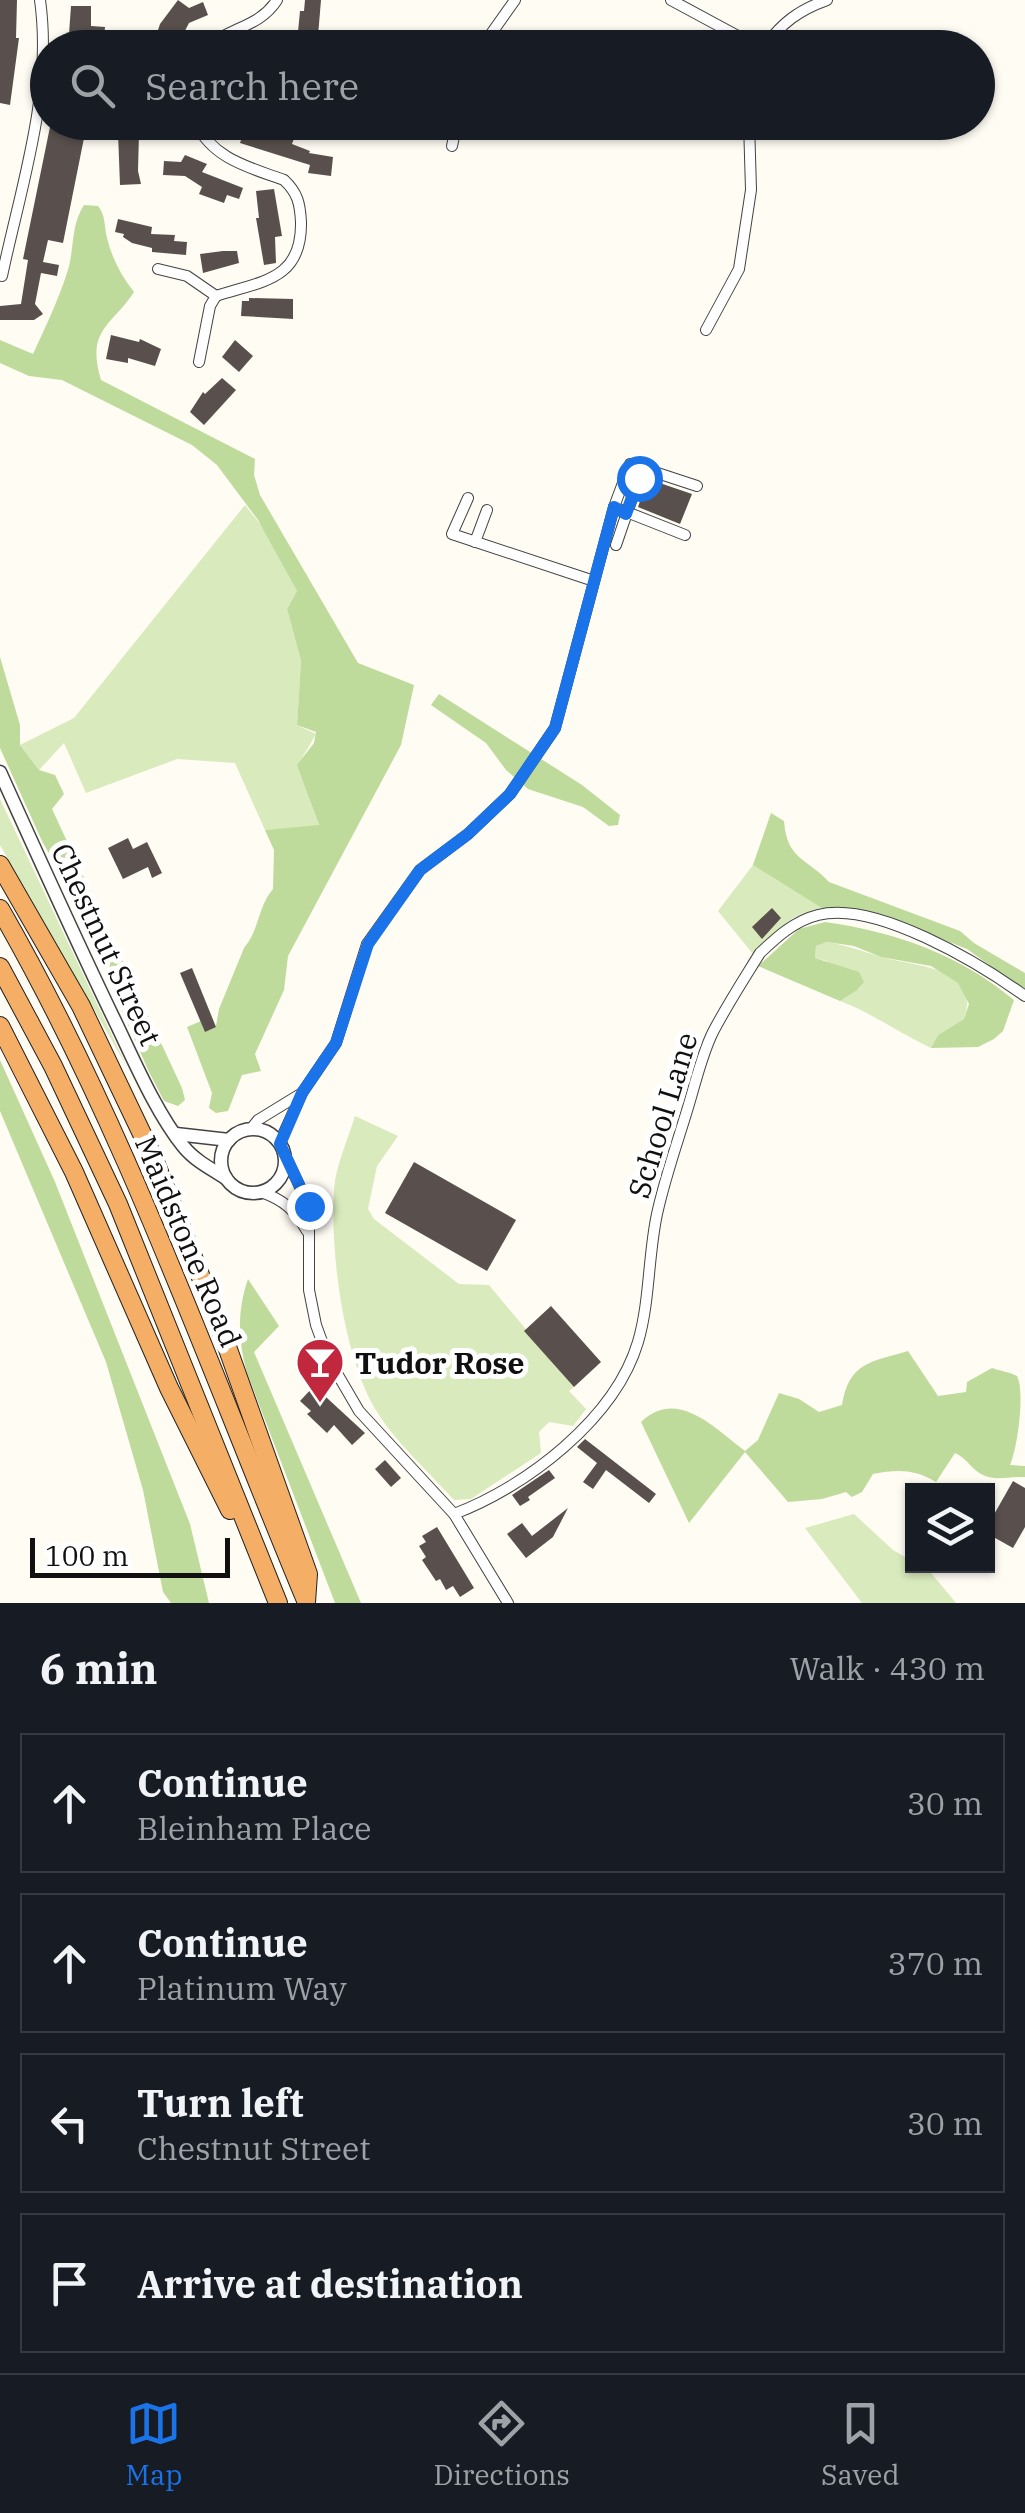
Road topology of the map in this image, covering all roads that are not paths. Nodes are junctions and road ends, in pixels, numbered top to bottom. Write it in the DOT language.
graph roads {
  1 [pos="40,0"];
  2 [pos="278,0"];
  3 [pos="516,0"];
  4 [pos="671,0"];
  5 [pos="827,0"];
  6 [pos="44,30"];
  7 [pos="237,30"];
  8 [pos="495,30"];
  9 [pos="728,30"];
  10 [pos="778,30"];
  11 [pos="31,140"];
  12 [pos="206,140"];
  13 [pos="454,140"];
  14 [pos="750,140"];
  15 [pos="452,146"];
  16 [pos="158,269"];
  17 [pos="2,276"];
  18 [pos="216,296"];
  19 [pos="706,330"];
  20 [pos="199,362"];
  21 [pos="639,478"];
  22 [pos="697,486"];
  23 [pos="468,498"];
  24 [pos="614,507"];
  25 [pos="487,510"];
  26 [pos="626,514"];
  27 [pos="685,536"];
  28 [pos="475,542"];
  29 [pos="616,545"];
  30 [pos="594,581"];
  31 [pos="0,772"];
  32 [pos="0,865"];
  33 [pos="0,909"];
  34 [pos="0,967"];
  35 [pos="1025,996"];
  36 [pos="0,1026"];
  37 [pos="302,1093"];
  38 [pos="250,1130"];
  39 [pos="176,1134"];
  40 [pos="229,1140"];
  41 [pos="282,1148"];
  42 [pos="226,1178"];
  43 [pos="261,1192"];
  44 [pos="308,1232"];
  45 [pos="454,1514"];
  46 [pos="256,1553"];
  47 [pos="307,1602"];
  48 [pos="278,1603"];
  49 [pos="508,1603"];
  1 -- 6 [label="street"];
  2 -- 7 [label="street"];
  3 -- 8 [label="street"];
  4 -- 9 [label="street"];
  5 -- 10 [label="street"];
  11 -- 17 [label="street"];
  12 -- 18 [label="street"];
  13 -- 15 [label="street"];
  14 -- 19 [label="street"];
  16 -- 18 [label="street"];
  18 -- 20 [label="street"];
  21 -- 26 [label="street"];
  22 -- 24 [label="street"];
  23 -- 28 [label="street"];
  24 -- 26 [label="street"];
  24 -- 30 [label="street"];
  25 -- 28 [label="street"];
  26 -- 27 [label="street"];
  26 -- 29 [label="street"];
  28 -- 30 [label="street"];
  30 -- 37 [label="street"];
  31 -- 39 [label="street, Chestnut Street"];
  32 -- 47 [label="highway"];
  33 -- 47 [label="highway, Maidstone Road"];
  34 -- 46 [label="highway, Maidstone Road"];
  35 -- 45 [label="street, School Lane"];
  36 -- 46 [label="highway"];
  37 -- 38 [label="street"];
  37 -- 41 [label="street"];
  38 -- 40 [label="street"];
  38 -- 41 [label="street"];
  39 -- 40 [label="street"];
  39 -- 42 [label="street, Chestnut Street"];
  40 -- 42 [label="street"];
  41 -- 43 [label="street"];
  41 -- 44 [label="street"];
  42 -- 43 [label="street"];
  43 -- 44 [label="street"];
  44 -- 45 [label="street"];
  45 -- 49 [label="street"];
  46 -- 48 [label="highway, Maidstone Road"];
}
